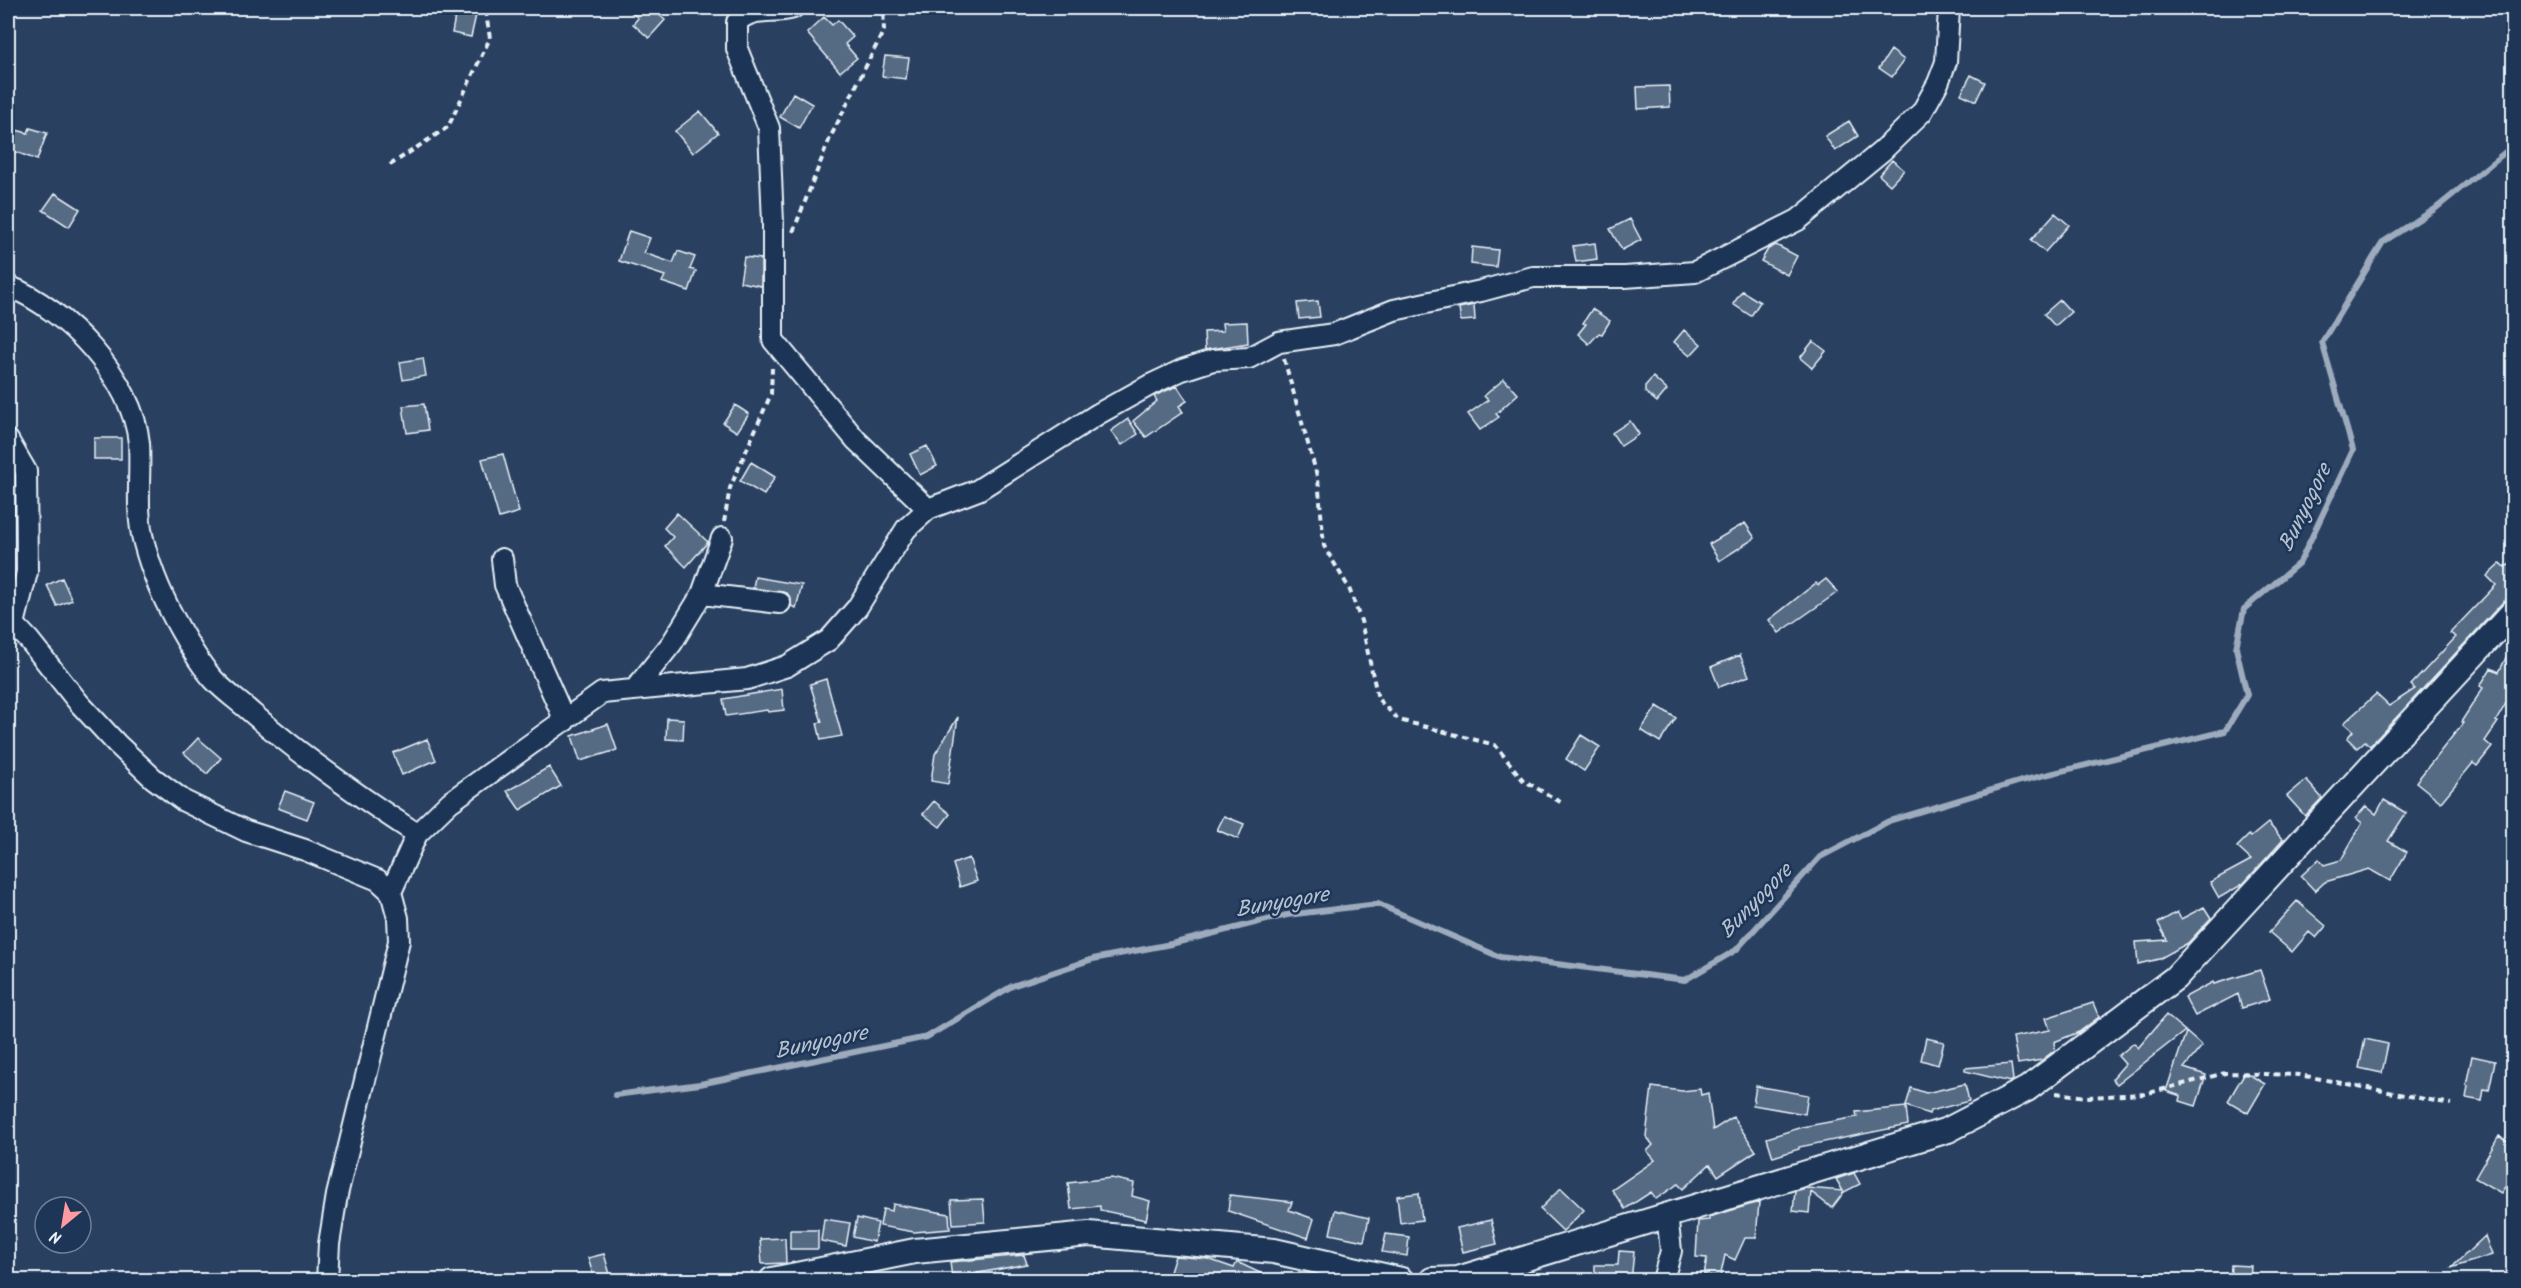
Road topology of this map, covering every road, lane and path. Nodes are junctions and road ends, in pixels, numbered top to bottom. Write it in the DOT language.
graph roads {
  1 [pos="485,8"];
  2 [pos="793,8"];
  3 [pos="883,8"];
  4 [pos="1949,8"];
  5 [pos="390,165"];
  6 [pos="790,240"];
  7 [pos="8,286"];
  8 [pos="773,340"];
  9 [pos="1278,342"];
  10 [pos="8,440"];
  11 [pos="928,510"];
  12 [pos="722,538"];
  13 [pos="502,559"];
  14 [pos="702,594"];
  15 [pos="780,603"];
  16 [pos="2514,611"];
  17 [pos="11,621"];
  18 [pos="636,688"];
  19 [pos="565,721"];
  20 [pos="1562,803"];
  21 [pos="417,834"];
  22 [pos="391,892"];
  23 [pos="2027,1089"];
  24 [pos="2451,1104"];
  25 [pos="1667,1214"];
  26 [pos="327,1281"];
  27 [pos="772,1281"];
  28 [pos="1401,1281"];
  29 [pos="1432,1281"];
  30 [pos="1663,1281"];
  1 -- 5 [label="path"];
  2 -- 8 [label="street"];
  3 -- 6 [label="path"];
  4 -- 9 [label="street"];
  7 -- 21 [label="street"];
  8 -- 11 [label="street"];
  8 -- 12 [label="path"];
  9 -- 11 [label="street"];
  9 -- 20 [label="path"];
  10 -- 17 [label="street"];
  11 -- 18 [label="street"];
  12 -- 14 [label="street"];
  13 -- 19 [label="street"];
  14 -- 15 [label="street"];
  14 -- 18 [label="street"];
  16 -- 23 [label="main road"];
  17 -- 22 [label="street"];
  18 -- 19 [label="street"];
  19 -- 21 [label="street"];
  21 -- 22 [label="street"];
  22 -- 26 [label="street"];
  23 -- 24 [label="path"];
  23 -- 25 [label="main road"];
  25 -- 29 [label="main road"];
  25 -- 30 [label="street"];
  27 -- 28 [label="main road"];
}
